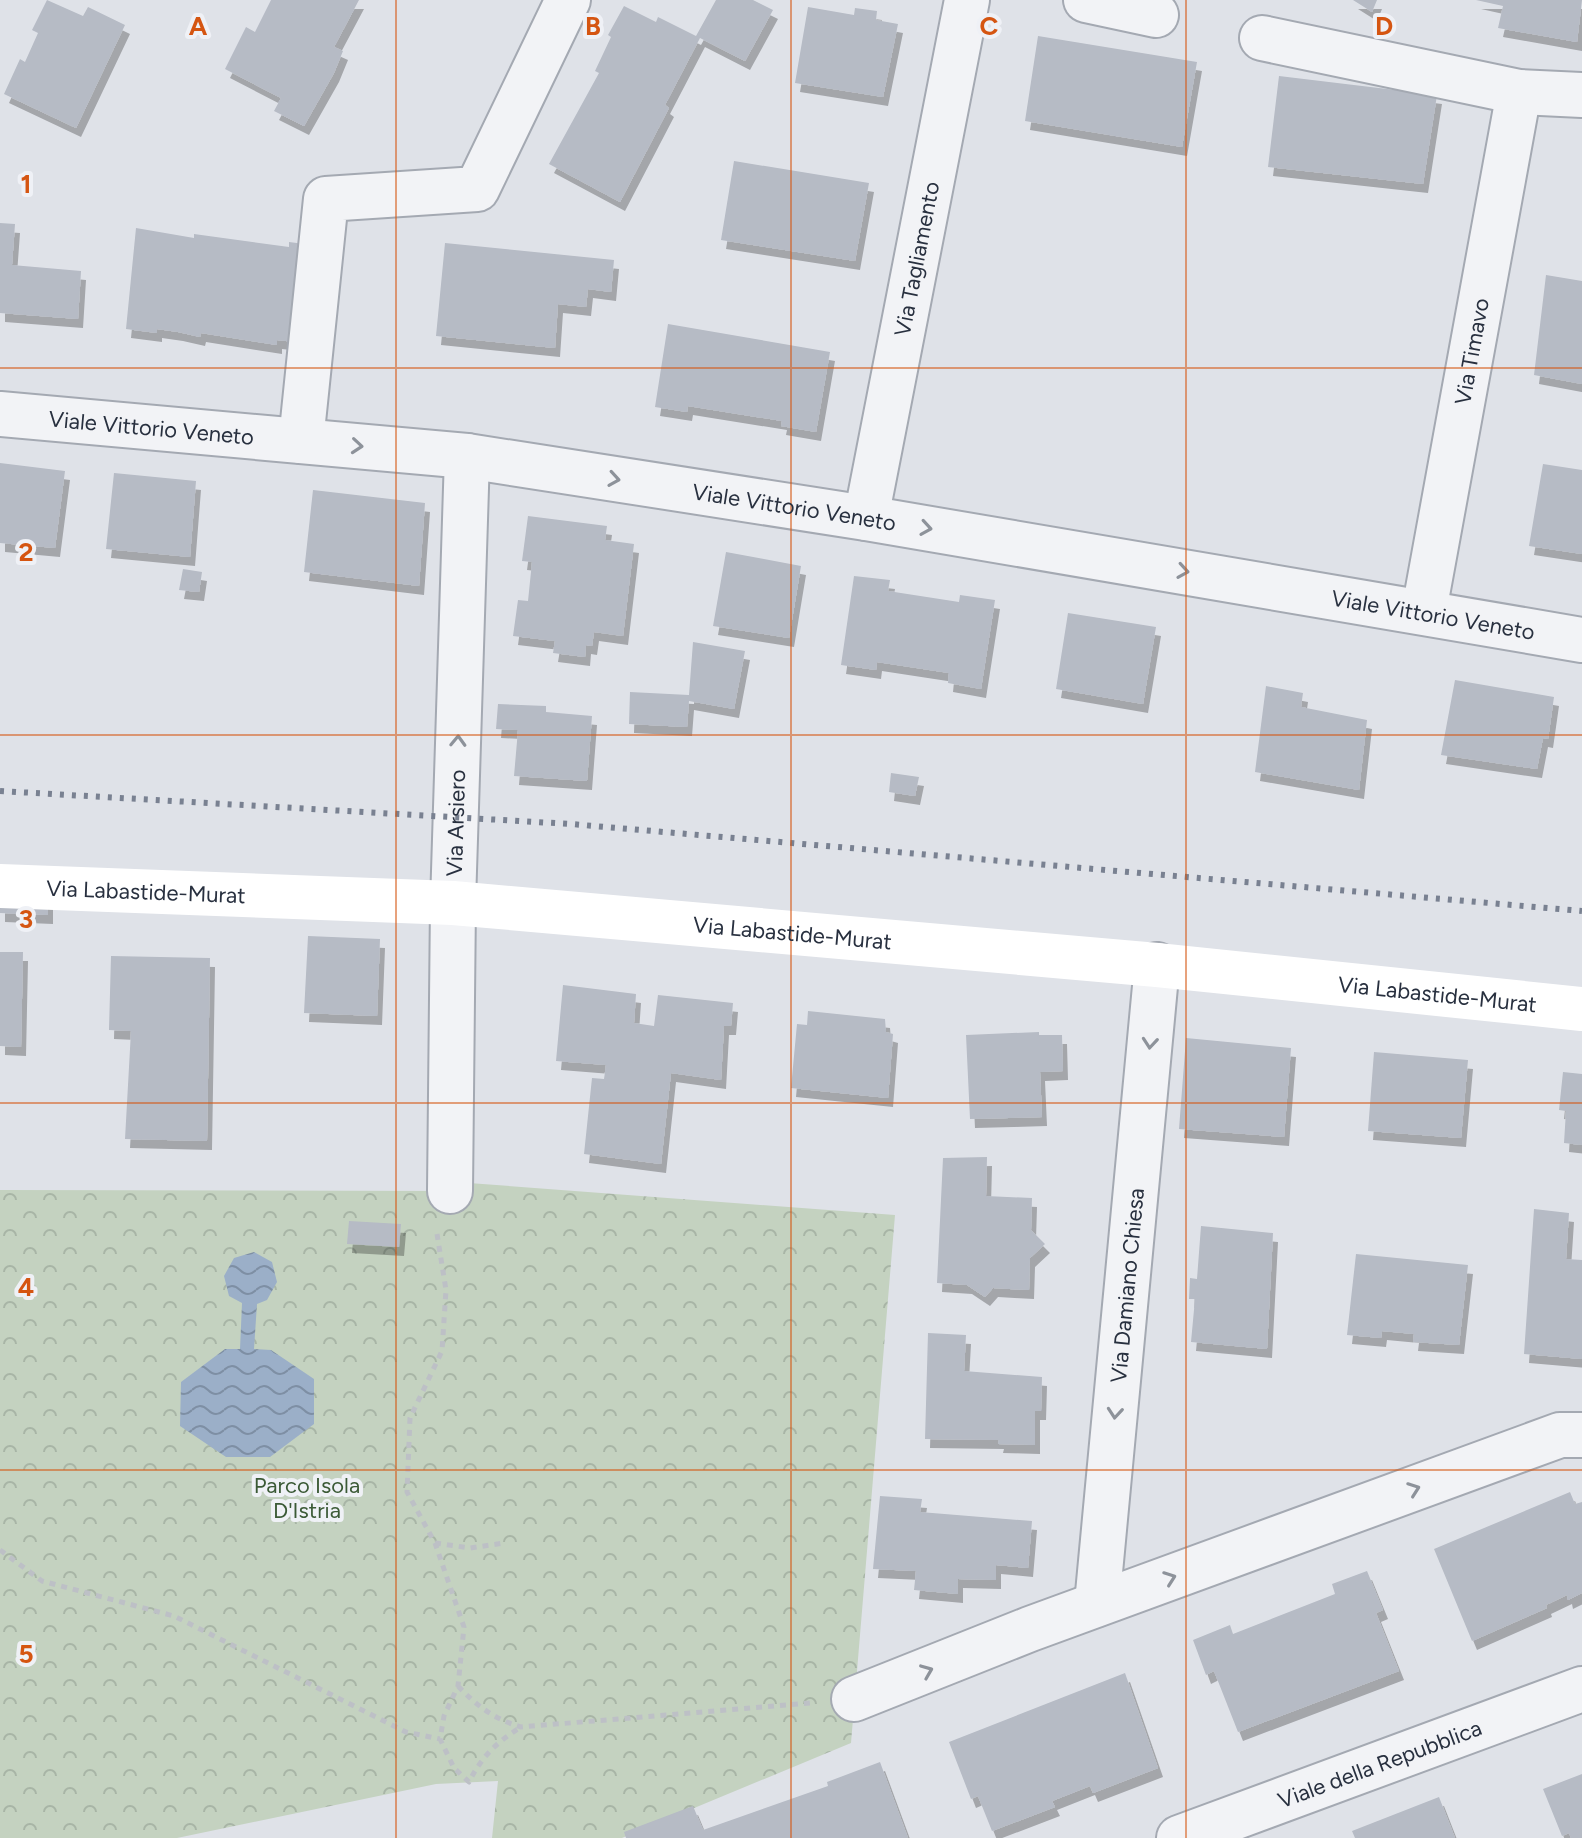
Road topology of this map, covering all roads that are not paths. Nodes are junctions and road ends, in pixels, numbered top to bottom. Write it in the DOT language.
graph roads {
  1 [pos="568,0"];
  2 [pos="967,0"];
  3 [pos="1086,0"];
  4 [pos="1156,15"];
  5 [pos="1262,38"];
  6 [pos="1519,92"];
  7 [pos="1582,95"];
  8 [pos="0,414"];
  9 [pos="301,441"];
  10 [pos="467,456"];
  11 [pos="866,518"];
  12 [pos="1424,611"];
  13 [pos="1582,640"];
  14 [pos="0,886"];
  15 [pos="453,903"];
  16 [pos="1157,965"];
  17 [pos="1582,1009"];
  18 [pos="450,1191"];
  19 [pos="1582,1435"];
  20 [pos="1097,1604"];
  21 [pos="1582,1689"];
  22 [pos="854,1699"];
  23 [pos="1179,1838"];
  1 -- 9 [label="street"];
  2 -- 11 [label="street, Via Tagliamento"];
  3 -- 4 [label="street"];
  5 -- 6 [label="street"];
  6 -- 7 [label="street"];
  6 -- 12 [label="street, Via Timavo"];
  8 -- 9 [label="street, Viale Vittorio Veneto"];
  9 -- 10 [label="street, Viale Vittorio Veneto, one-way"];
  10 -- 11 [label="street, Viale Vittorio Veneto, one-way"];
  15 -- 10 [label="street, Via Arsiero, one-way"];
  11 -- 12 [label="street, Viale Vittorio Veneto, one-way"];
  12 -- 13 [label="street, Viale Vittorio Veneto"];
  14 -- 15 [label="street, Via Labastide-Murat"];
  15 -- 16 [label="street, Via Labastide-Murat"];
  15 -- 18 [label="street, Via Arsiero"];
  16 -- 17 [label="street, Via Labastide-Murat"];
  16 -- 20 [label="street, Via Damiano Chiesa, one-way"];
  20 -- 19 [label="street, one-way"];
  22 -- 20 [label="street, one-way"];
  21 -- 23 [label="street, Viale della Repubblica"];
}
